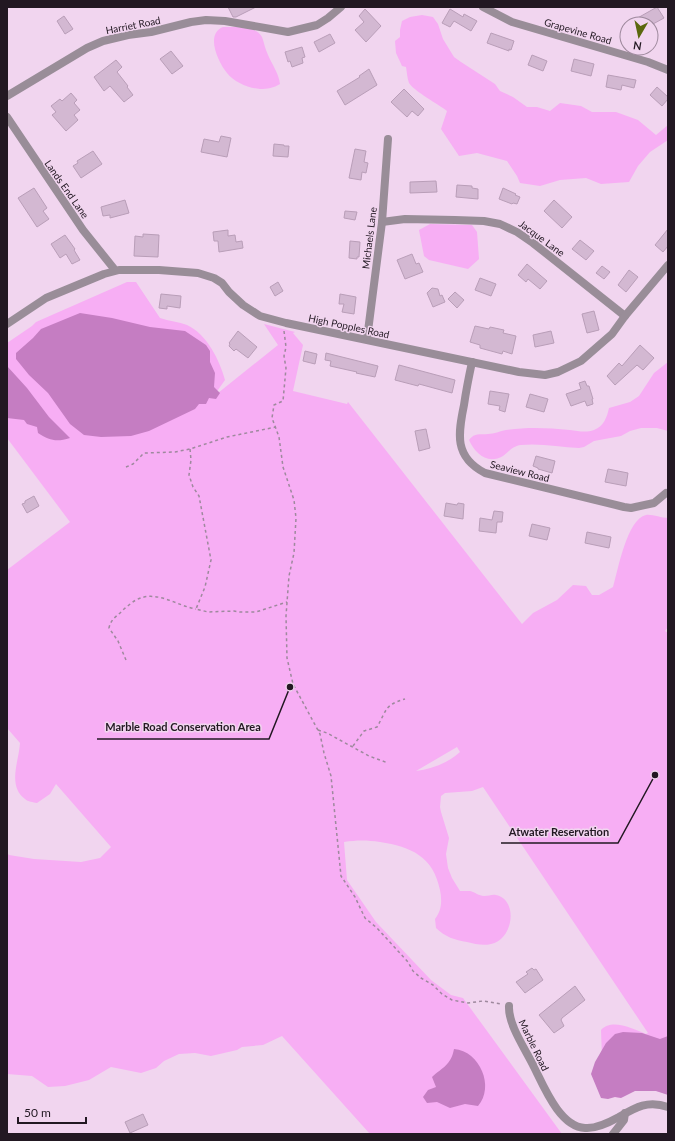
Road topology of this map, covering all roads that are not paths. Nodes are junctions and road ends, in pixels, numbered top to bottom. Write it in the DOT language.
graph roads {
  1 [pos="341,7"];
  2 [pos="484,7"];
  3 [pos="668,70"];
  4 [pos="7,96"];
  5 [pos="7,117"];
  6 [pos="388,139"];
  7 [pos="382,222"];
  8 [pos="668,265"];
  9 [pos="115,270"];
  10 [pos="626,316"];
  11 [pos="7,324"];
  12 [pos="367,339"];
  13 [pos="472,362"];
  14 [pos="666,493"];
  15 [pos="509,1006"];
  16 [pos="668,1107"];
  17 [pos="625,1113"];
  18 [pos="613,1134"];
  1 -- 4 [label="street, Harriet Road"];
  2 -- 3 [label="street, Grapevine Road"];
  5 -- 9 [label="street, Lands End Lane"];
  6 -- 7 [label="street, Michaels Lane"];
  7 -- 10 [label="street, Jacque Lane"];
  7 -- 12 [label="street, Michaels Lane"];
  8 -- 10 [label="street, High Popples Road"];
  9 -- 11 [label="street, High Popples Road"];
  9 -- 12 [label="street, High Popples Road"];
  10 -- 13 [label="street, High Popples Road"];
  12 -- 13 [label="street, High Popples Road"];
  13 -- 14 [label="street, Seaview Road"];
  15 -- 17 [label="street, Marble Road"];
  16 -- 17 [label="street, Marble Road"];
  17 -- 18 [label="street"];
}
